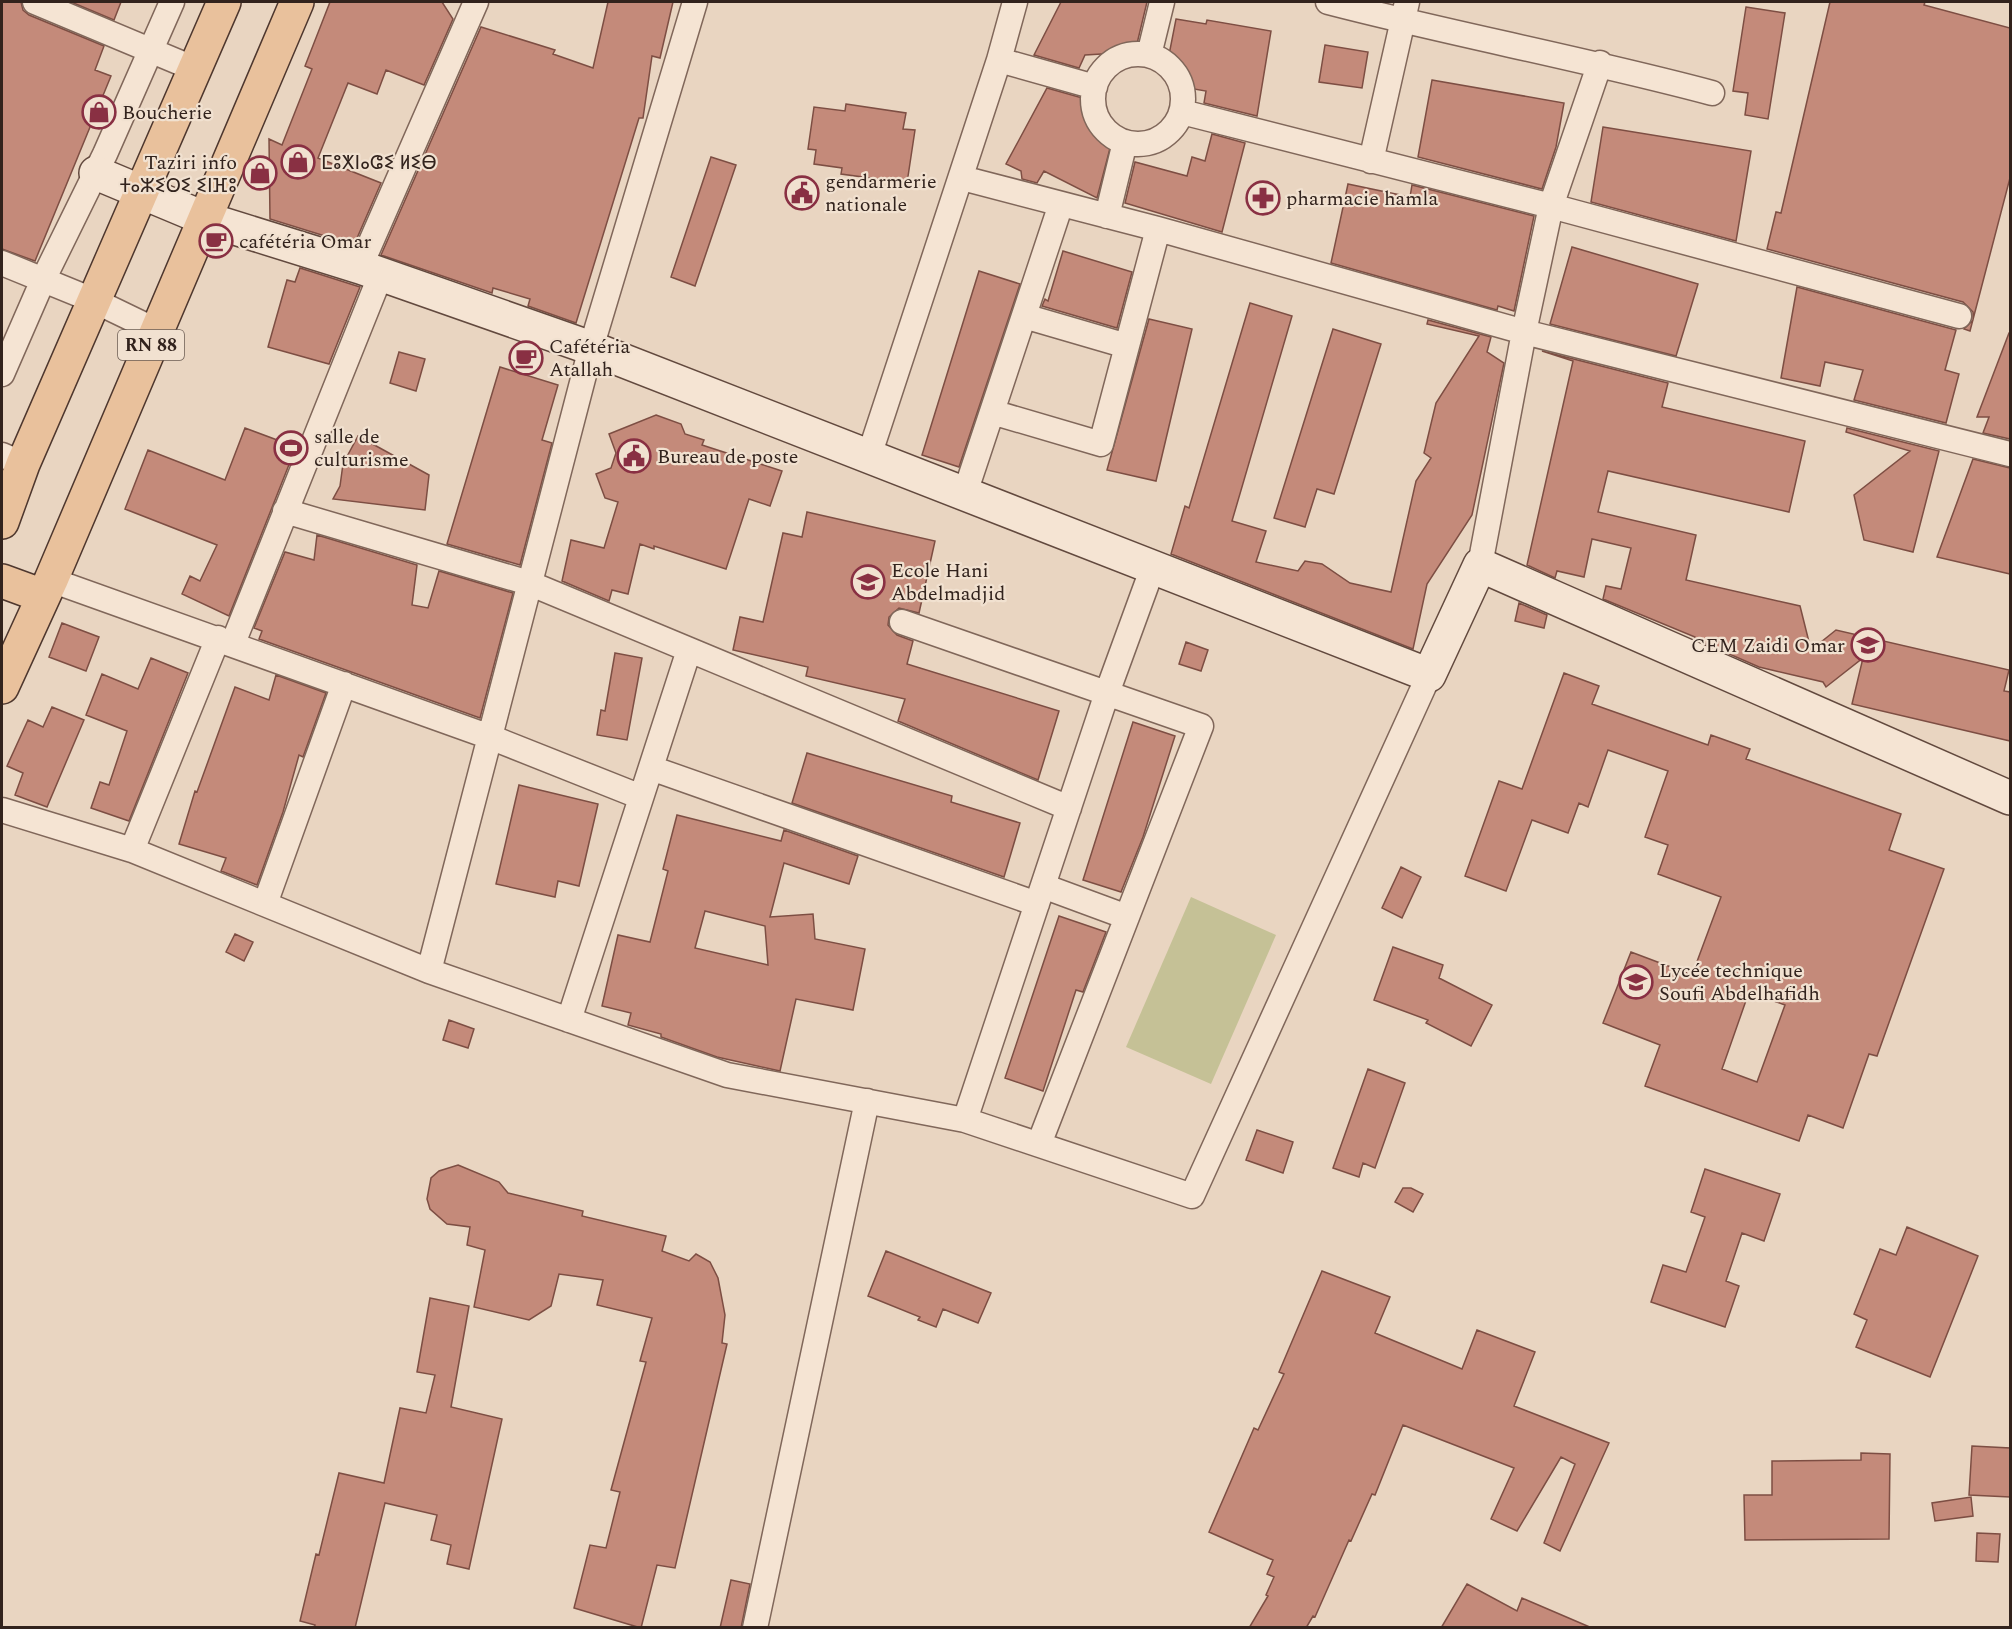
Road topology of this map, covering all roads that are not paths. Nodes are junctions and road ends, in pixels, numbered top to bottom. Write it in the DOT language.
graph roads {
  1 [pos="35,2"];
  2 [pos="172,2"];
  3 [pos="224,2"];
  4 [pos="297,2"];
  5 [pos="476,2"];
  6 [pos="694,2"];
  7 [pos="1015,2"];
  8 [pos="1162,2"];
  9 [pos="1328,2"];
  10 [pos="1405,11"];
  11 [pos="150,50"];
  12 [pos="1149,55"];
  13 [pos="999,60"];
  14 [pos="1600,63"];
  15 [pos="195,69"];
  16 [pos="1095,87"];
  17 [pos="1712,93"];
  18 [pos="1182,112"];
  19 [pos="1125,142"];
  20 [pos="1371,161"];
  21 [pos="96,173"];
  22 [pos="962,177"];
  23 [pos="142,191"];
  24 [pos="1061,204"];
  25 [pos="1551,206"];
  26 [pos="1107,216"];
  27 [pos="206,219"];
  28 [pos="1158,229"];
  29 [pos="2,263"];
  30 [pos="371,271"];
  31 [pos="43,280"];
  32 [pos="95,301"];
  33 [pos="1024,316"];
  34 [pos="1959,316"];
  35 [pos="157,332"];
  36 [pos="1524,332"];
  37 [pos="1127,346"];
  38 [pos="591,348"];
  39 [pos="2,374"];
  40 [pos="992,412"];
  41 [pos="2010,454"];
  42 [pos="869,456"];
  43 [pos="12,459"];
  44 [pos="965,494"];
  45 [pos="285,512"];
  46 [pos="2,522"];
  47 [pos="1480,565"];
  48 [pos="1153,567"];
  49 [pos="2,581"];
  50 [pos="529,583"];
  51 [pos="47,588"];
  52 [pos="902,622"];
  53 [pos="225,641"];
  54 [pos="689,650"];
  55 [pos="1429,675"];
  56 [pos="344,684"];
  57 [pos="2,687"];
  58 [pos="1107,693"];
  59 [pos="489,737"];
  60 [pos="651,768"];
  61 [pos="641,797"];
  62 [pos="2010,798"];
  63 [pos="1069,808"];
  64 [pos="2,810"];
  65 [pos="132,850"];
  66 [pos="1040,895"];
  67 [pos="265,904"];
  68 [pos="1127,917"];
  69 [pos="429,971"];
  70 [pos="569,1020"];
  71 [pos="867,1101"];
  72 [pos="965,1120"];
  73 [pos="1039,1144"];
  74 [pos="755,1628"];
  1 -- 11 [label="street"];
  2 -- 11 [label="street"];
  3 -- 15 [label="main road"];
  4 -- 27 [label="main road, RN 88"];
  5 -- 30 [label="street"];
  6 -- 38 [label="street"];
  7 -- 13 [label="street"];
  8 -- 12 [label="street"];
  9 -- 10 [label="street"];
  10 -- 14 [label="street"];
  10 -- 20 [label="street"];
  11 -- 15 [label="street"];
  11 -- 21 [label="street"];
  12 -- 16 [label="street"];
  12 -- 18 [label="street"];
  13 -- 16 [label="street"];
  13 -- 22 [label="street"];
  14 -- 17 [label="street"];
  14 -- 25 [label="street"];
  15 -- 23 [label="main road"];
  16 -- 19 [label="street"];
  18 -- 19 [label="street"];
  18 -- 20 [label="street"];
  19 -- 26 [label="street"];
  20 -- 25 [label="street"];
  21 -- 23 [label="street"];
  21 -- 31 [label="street"];
  22 -- 24 [label="street"];
  22 -- 42 [label="street"];
  23 -- 27 [label="street"];
  23 -- 32 [label="main road"];
  24 -- 26 [label="street"];
  24 -- 33 [label="street"];
  25 -- 34 [label="street"];
  25 -- 36 [label="street"];
  26 -- 28 [label="street"];
  27 -- 30 [label="street"];
  27 -- 35 [label="main road, RN 88"];
  28 -- 36 [label="street"];
  28 -- 37 [label="street"];
  29 -- 31 [label="street"];
  30 -- 38 [label="street"];
  30 -- 45 [label="street"];
  31 -- 32 [label="street"];
  31 -- 39 [label="street"];
  32 -- 35 [label="street"];
  32 -- 43 [label="main road"];
  33 -- 37 [label="street"];
  33 -- 40 [label="street"];
  35 -- 51 [label="main road, RN 88"];
  36 -- 41 [label="street"];
  36 -- 47 [label="street"];
  37 -- 40 [label="street"];
  38 -- 42 [label="street"];
  38 -- 50 [label="street"];
  40 -- 44 [label="street"];
  42 -- 44 [label="street"];
  43 -- 46 [label="main road"];
  44 -- 48 [label="street"];
  45 -- 50 [label="street"];
  45 -- 53 [label="street"];
  47 -- 55 [label="street"];
  47 -- 62 [label="street"];
  48 -- 55 [label="street"];
  48 -- 58 [label="street"];
  49 -- 51 [label="main road"];
  50 -- 54 [label="street"];
  50 -- 59 [label="street"];
  51 -- 53 [label="street"];
  51 -- 57 [label="main road, RN 88"];
  52 -- 58 [label="street"];
  53 -- 56 [label="street"];
  53 -- 65 [label="street"];
  54 -- 60 [label="street"];
  54 -- 63 [label="street"];
  55 -- 73 [label="street"];
  56 -- 59 [label="street"];
  56 -- 67 [label="street"];
  58 -- 63 [label="street"];
  58 -- 68 [label="street"];
  59 -- 61 [label="street"];
  59 -- 69 [label="street"];
  60 -- 61 [label="street"];
  60 -- 66 [label="street"];
  61 -- 70 [label="street"];
  63 -- 66 [label="street"];
  64 -- 65 [label="street"];
  65 -- 67 [label="street"];
  66 -- 68 [label="street"];
  66 -- 72 [label="street"];
  67 -- 69 [label="street"];
  68 -- 73 [label="street"];
  69 -- 70 [label="street"];
  70 -- 71 [label="street"];
  71 -- 72 [label="street"];
  71 -- 74 [label="street"];
  72 -- 73 [label="street"];
}
